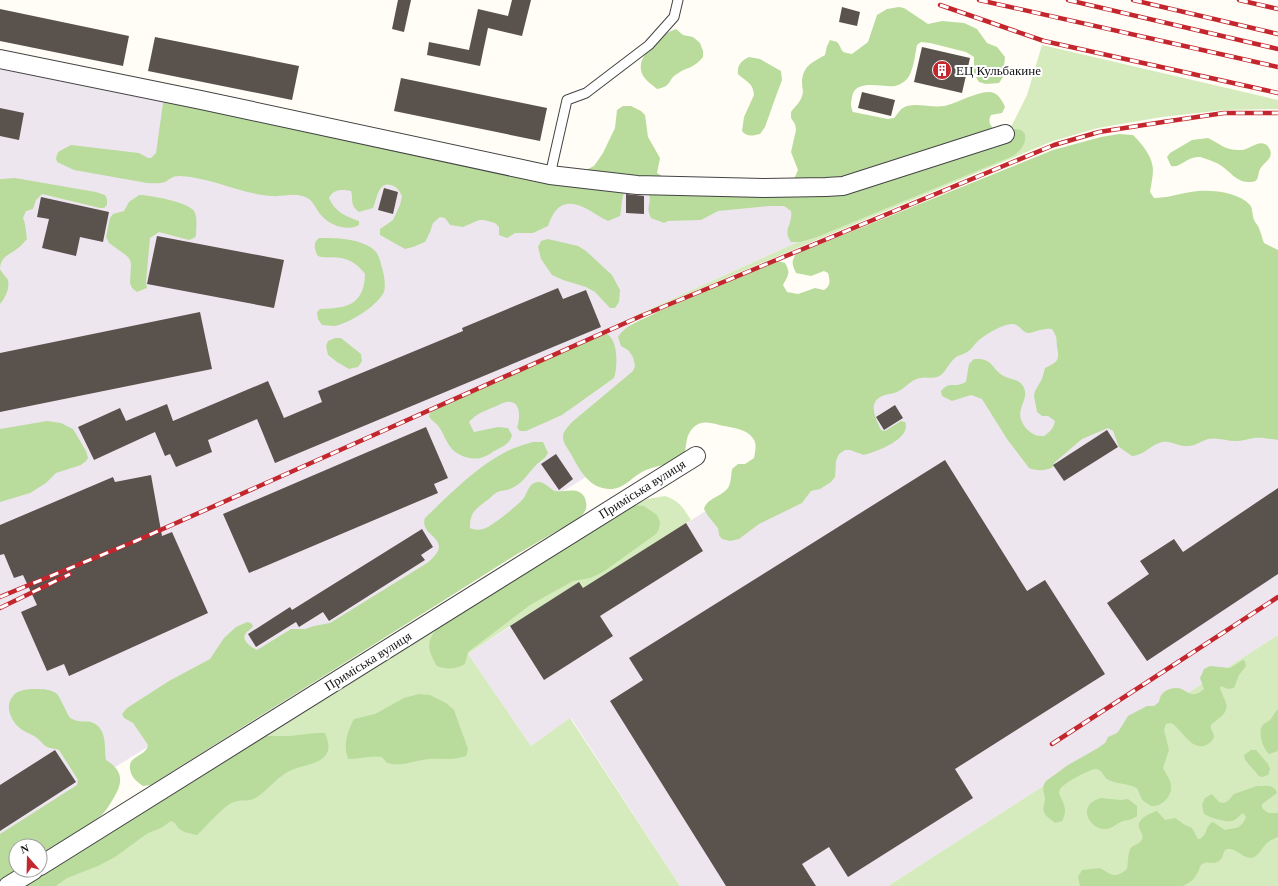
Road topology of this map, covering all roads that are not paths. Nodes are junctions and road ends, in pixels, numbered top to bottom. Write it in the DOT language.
graph roads {
  1 [pos="678,0"];
  2 [pos="0,59"];
  3 [pos="1005,134"];
  4 [pos="550,175"];
  5 [pos="696,456"];
  6 [pos="48,861"];
  7 [pos="21,878"];
  8 [pos="8,886"];
  1 -- 4 [label="lane"];
  2 -- 4 [label="street"];
  3 -- 4 [label="street"];
  5 -- 6 [label="street, Приміська вулиця"];
  7 -- 8 [label="street"];
}
